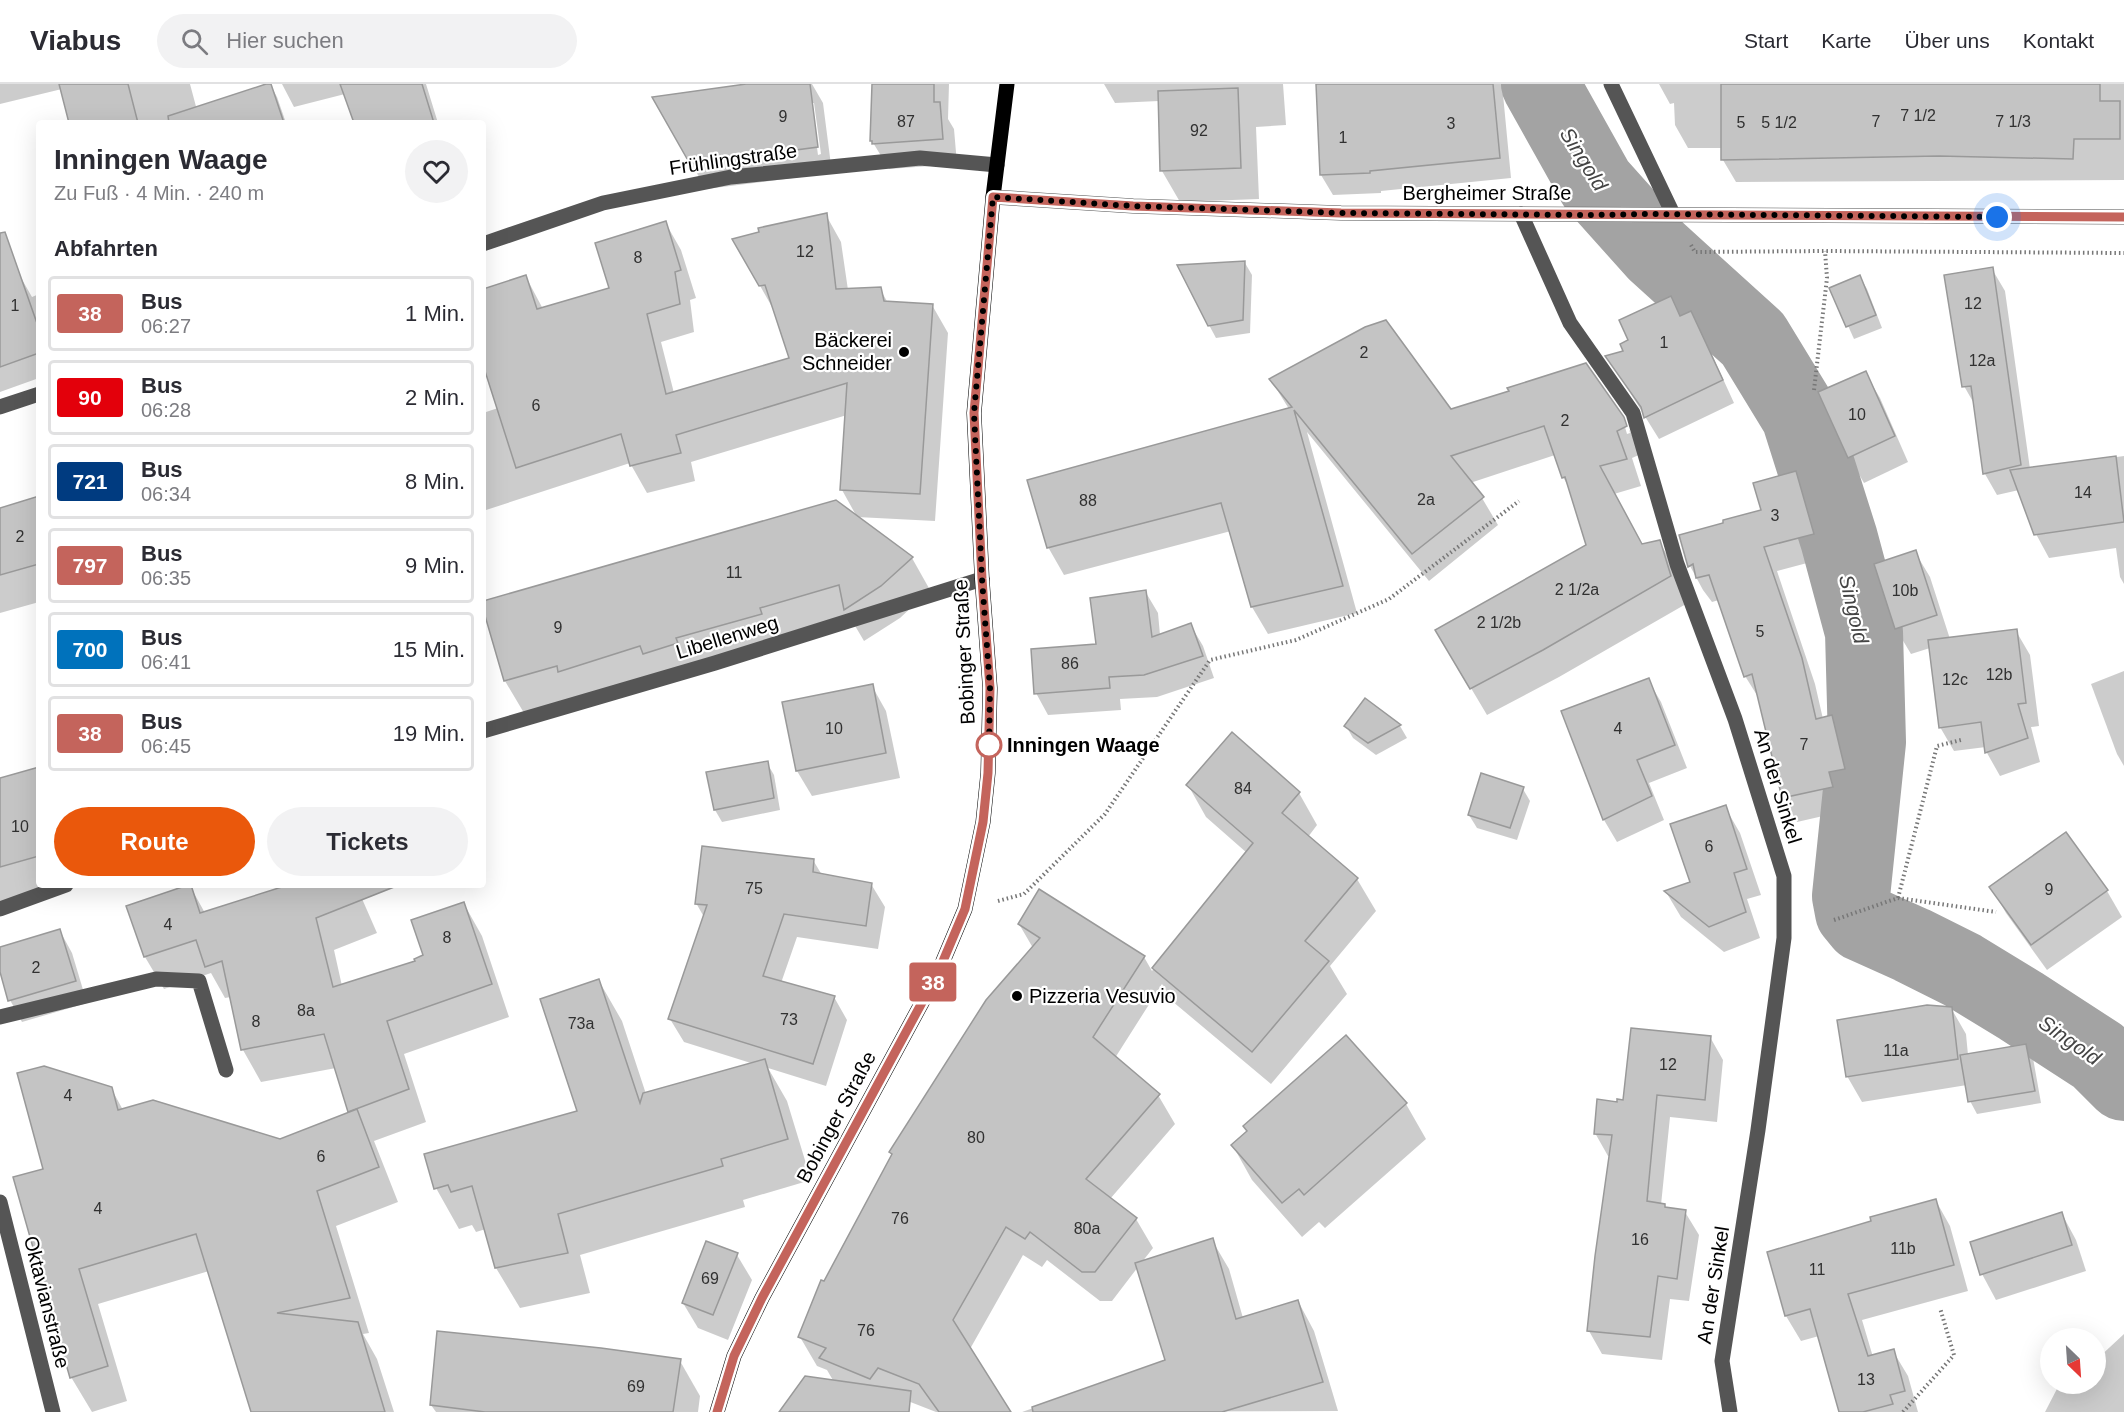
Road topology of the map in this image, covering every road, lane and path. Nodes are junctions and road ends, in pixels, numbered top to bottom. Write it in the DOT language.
graph roads {
  1 [pos="1007,84"];
  2 [pos="1611,84"];
  3 [pos="997,165"];
  4 [pos="993,197"];
  5 [pos="1521,214"];
  6 [pos="1672,214"];
  7 [pos="2124,217"];
  8 [pos="486,243"];
  9 [pos="1825,251"];
  10 [pos="2124,253"];
  11 [pos="1814,390"];
  12 [pos="36,395"];
  13 [pos="0,407"];
  14 [pos="1519,501"];
  15 [pos="982,579"];
  16 [pos="486,730"];
  17 [pos="1961,740"];
  18 [pos="58,888"];
  19 [pos="1898,898"];
  20 [pos="0,909"];
  21 [pos="965,909"];
  22 [pos="1996,912"];
  23 [pos="1834,920"];
  24 [pos="0,1017"];
  25 [pos="226,1070"];
  26 [pos="0,1202"];
  27 [pos="1940,1308"];
  28 [pos="53,1412"];
  29 [pos="717,1412"];
  30 [pos="1730,1412"];
  31 [pos="1903,1412"];
  1 -- 3 [label="main road, Bobinger Straße"];
  2 -- 6 [label="street"];
  3 -- 4 [label="main road, Bobinger Straße"];
  3 -- 8 [label="street, Frühlingstraße"];
  4 -- 5 [label="street, Bergheimer Straße"];
  4 -- 15 [label="main road, Bobinger Straße"];
  5 -- 6 [label="street, Bergheimer Straße"];
  5 -- 30 [label="street, An der Sinkel"];
  6 -- 7 [label="street, Bergheimer Straße"];
  6 -- 9 [label="path"];
  9 -- 10 [label="path"];
  9 -- 11 [label="path"];
  12 -- 13 [label="street"];
  14 -- 21 [label="path"];
  15 -- 16 [label="street, Libellenweg"];
  15 -- 21 [label="main road, Bobinger Straße"];
  17 -- 19 [label="path"];
  18 -- 20 [label="street"];
  19 -- 22 [label="path"];
  19 -- 23 [label="path"];
  21 -- 29 [label="main road, Bobinger Straße"];
  24 -- 25 [label="street"];
  26 -- 28 [label="street, Oktavianstraße"];
  27 -- 31 [label="path"];
}
